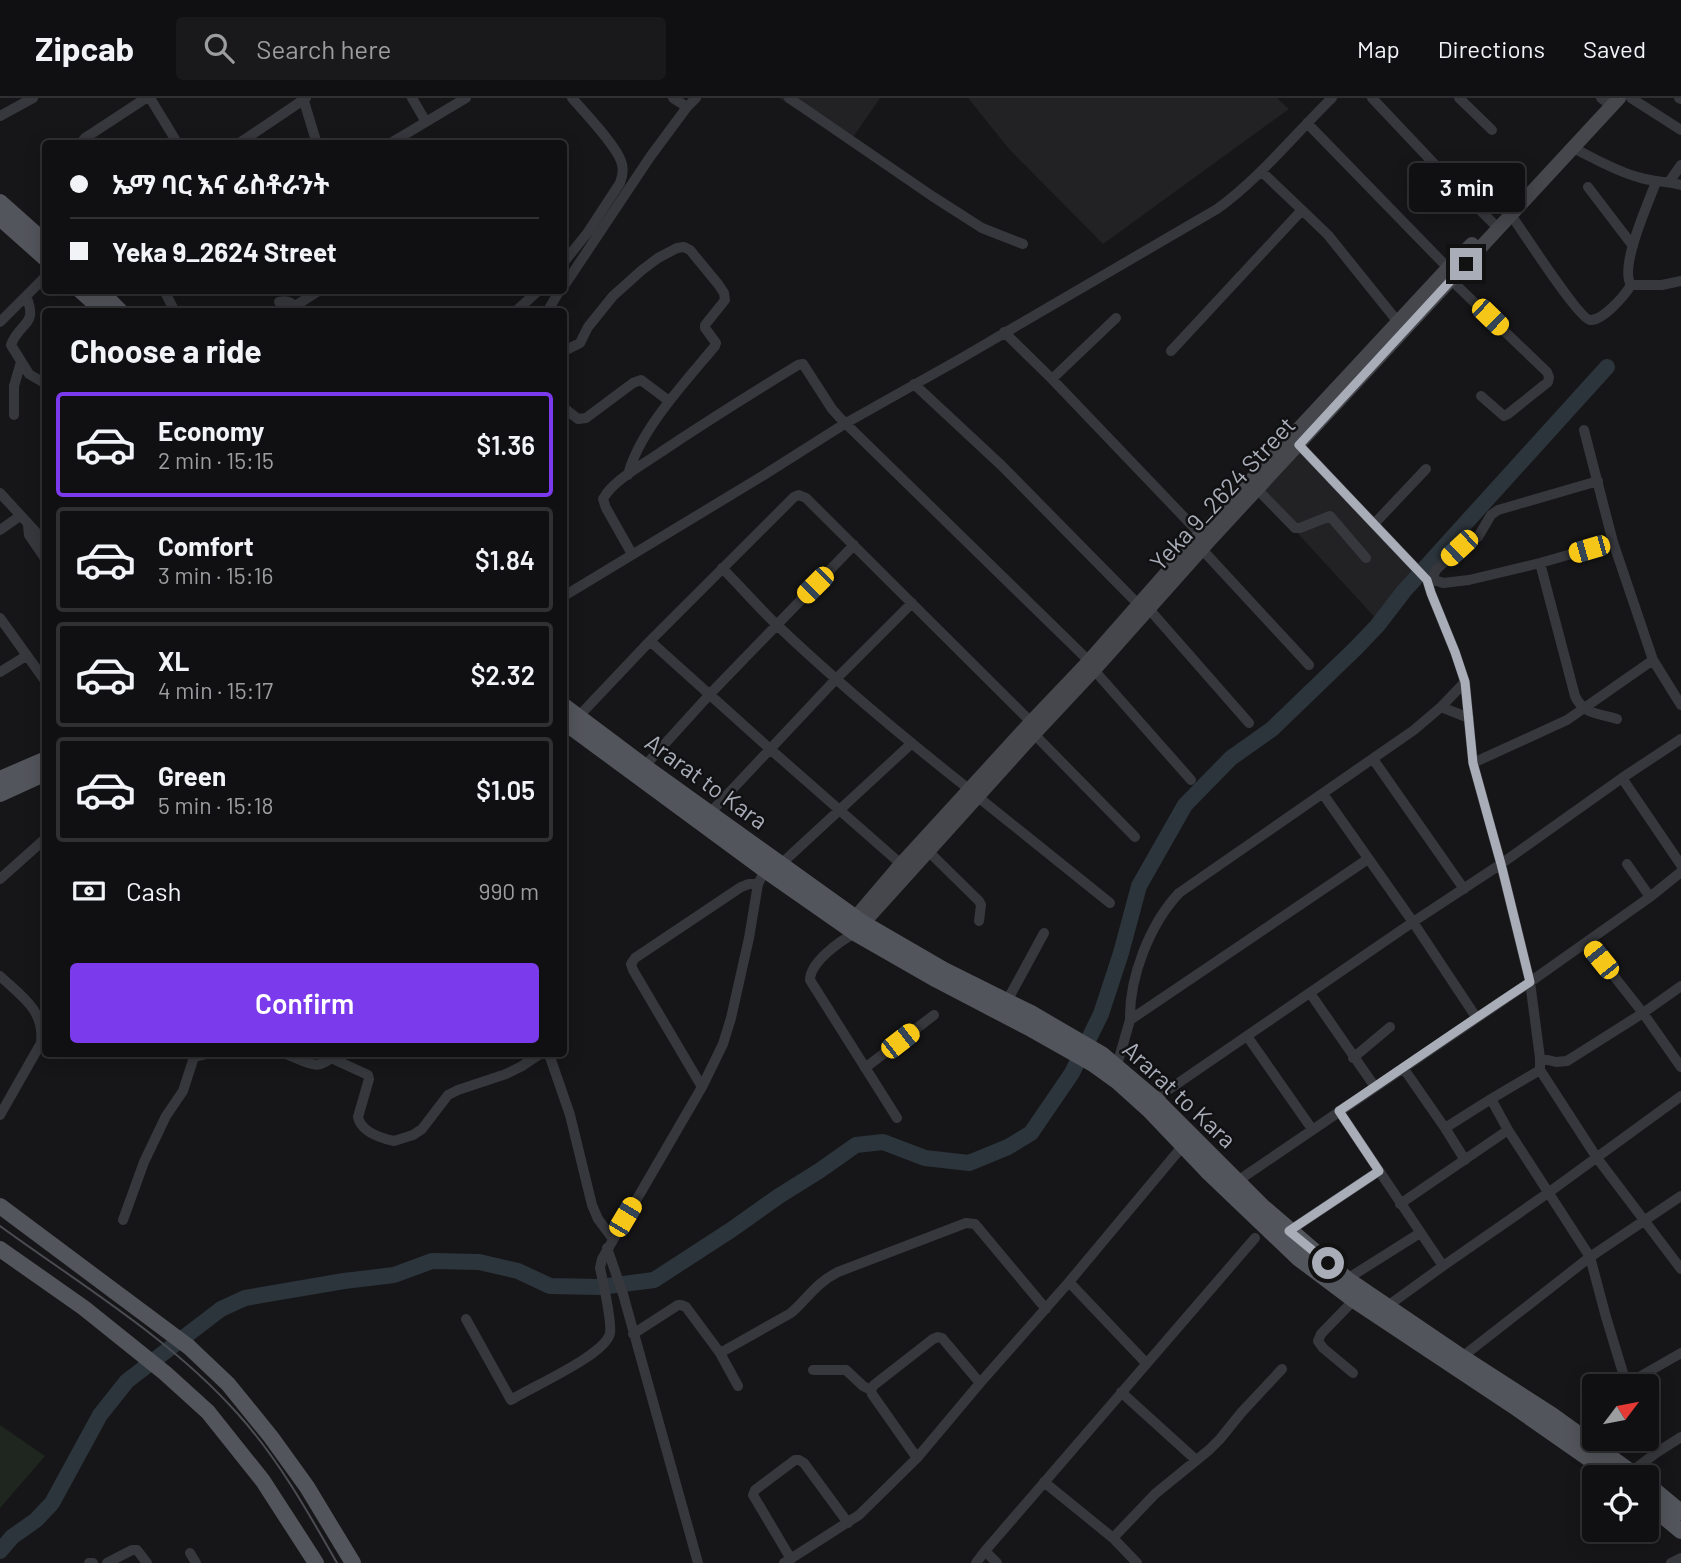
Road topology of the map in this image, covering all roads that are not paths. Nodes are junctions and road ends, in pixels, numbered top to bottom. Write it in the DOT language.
graph roads {
  1 [pos="33,98"];
  2 [pos="148,98"];
  3 [pos="412,98"];
  4 [pos="466,98"];
  5 [pos="572,98"];
  6 [pos="673,98"];
  7 [pos="696,98"];
  8 [pos="789,98"];
  9 [pos="1332,98"];
  10 [pos="1372,98"];
  11 [pos="1459,98"];
  12 [pos="1631,98"];
  13 [pos="304,99"];
  14 [pos="1608,99"];
  15 [pos="687,107"];
  16 [pos="0,116"];
  17 [pos="426,121"];
  18 [pos="1307,123"];
  19 [pos="1681,130"];
  20 [pos="1492,131"];
  21 [pos="83,140"];
  22 [pos="175,140"];
  23 [pos="244,140"];
  24 [pos="316,140"];
  25 [pos="395,140"];
  26 [pos="1573,148"];
  27 [pos="1681,165"];
  28 [pos="1261,170"];
  29 [pos="1656,182"];
  30 [pos="1669,182"];
  31 [pos="1681,186"];
  32 [pos="1588,187"];
  33 [pos="0,202"];
  34 [pos="1302,210"];
  35 [pos="1511,215"];
  36 [pos="2,223"];
  37 [pos="1493,223"];
  38 [pos="42,239"];
  39 [pos="1024,244"];
  40 [pos="1633,246"];
  41 [pos="42,256"];
  42 [pos="567,258"];
  43 [pos="1450,274"];
  44 [pos="42,280"];
  45 [pos="1681,281"];
  46 [pos="567,282"];
  47 [pos="1631,285"];
  48 [pos="89,294"];
  49 [pos="92,294"];
  50 [pos="315,294"];
  51 [pos="534,294"];
  52 [pos="26,296"];
  53 [pos="276,307"];
  54 [pos="101,308"];
  55 [pos="115,308"];
  56 [pos="294,308"];
  57 [pos="296,308"];
  58 [pos="519,308"];
  59 [pos="1116,318"];
  60 [pos="1398,321"];
  61 [pos="0,322"];
  62 [pos="1004,332"];
  63 [pos="567,350"];
  64 [pos="1171,351"];
  65 [pos="21,362"];
  66 [pos="1052,379"];
  67 [pos="42,382"];
  68 [pos="914,384"];
  69 [pos="1481,396"];
  70 [pos="669,401"];
  71 [pos="567,410"];
  72 [pos="14,415"];
  73 [pos="846,423"];
  74 [pos="1584,430"];
  75 [pos="1299,445"];
  76 [pos="1426,469"];
  77 [pos="628,475"];
  78 [pos="1598,481"];
  79 [pos="1256,489"];
  80 [pos="0,493"];
  81 [pos="24,521"];
  82 [pos="1374,524"];
  83 [pos="0,530"];
  84 [pos="42,539"];
  85 [pos="1201,541"];
  86 [pos="1613,542"];
  87 [pos="855,545"];
  88 [pos="42,554"];
  89 [pos="632,554"];
  90 [pos="1366,558"];
  91 [pos="1540,564"];
  92 [pos="722,568"];
  93 [pos="1427,578"];
  94 [pos="567,594"];
  95 [pos="912,603"];
  96 [pos="1144,607"];
  97 [pos="0,618"];
  98 [pos="776,624"];
  99 [pos="650,641"];
  100 [pos="26,656"];
  101 [pos="1653,660"];
  102 [pos="1309,665"];
  103 [pos="1091,666"];
  104 [pos="0,672"];
  105 [pos="42,676"];
  106 [pos="836,680"];
  107 [pos="1465,682"];
  108 [pos="710,694"];
  109 [pos="1681,705"];
  110 [pos="1441,707"];
  111 [pos="1583,709"];
  112 [pos="1469,718"];
  113 [pos="1616,719"];
  114 [pos="571,720"];
  115 [pos="1249,723"];
  116 [pos="1032,728"];
  117 [pos="1681,739"];
  118 [pos="912,743"];
  119 [pos="770,749"];
  120 [pos="1373,759"];
  121 [pos="42,762"];
  122 [pos="1473,763"];
  123 [pos="641,771"];
  124 [pos="42,776"];
  125 [pos="1622,778"];
  126 [pos="0,779"];
  127 [pos="1191,780"];
  128 [pos="974,793"];
  129 [pos="0,794"];
  130 [pos="1323,794"];
  131 [pos="840,809"];
  132 [pos="709,813"];
  133 [pos="1135,837"];
  134 [pos="42,842"];
  135 [pos="928,852"];
  136 [pos="1367,859"];
  137 [pos="781,864"];
  138 [pos="901,864"];
  139 [pos="1501,864"];
  140 [pos="1627,864"];
  141 [pos="1681,865"];
  142 [pos="1681,872"];
  143 [pos="762,877"];
  144 [pos="0,879"];
  145 [pos="1464,888"];
  146 [pos="883,893"];
  147 [pos="1650,897"];
  148 [pos="1110,903"];
  149 [pos="979,921"];
  150 [pos="1413,922"];
  151 [pos="852,928"];
  152 [pos="1044,933"];
  153 [pos="1587,942"];
  154 [pos="940,975"];
  155 [pos="0,976"];
  156 [pos="1530,982"];
  157 [pos="1681,986"];
  158 [pos="1310,993"];
  159 [pos="1007,1001"];
  160 [pos="1643,1013"];
  161 [pos="934,1015"];
  162 [pos="1476,1017"];
  163 [pos="1130,1020"];
  164 [pos="1390,1027"];
  165 [pos="1247,1036"];
  166 [pos="1076,1046"];
  167 [pos="191,1057"];
  168 [pos="294,1057"];
  169 [pos="332,1057"];
  170 [pos="335,1057"];
  171 [pos="536,1057"];
  172 [pos="550,1057"];
  173 [pos="1353,1058"];
  174 [pos="1540,1064"];
  175 [pos="1681,1067"];
  176 [pos="865,1068"];
  177 [pos="1404,1069"];
  178 [pos="1120,1073"];
  179 [pos="702,1087"];
  180 [pos="1375,1087"];
  181 [pos="1681,1096"];
  182 [pos="1491,1098"];
  183 [pos="1155,1099"];
  184 [pos="1339,1111"];
  185 [pos="0,1115"];
  186 [pos="897,1118"];
  187 [pos="1445,1128"];
  188 [pos="1312,1129"];
  189 [pos="1508,1130"];
  190 [pos="1188,1140"];
  191 [pos="1597,1158"];
  192 [pos="1465,1160"];
  193 [pos="1379,1171"];
  194 [pos="1236,1182"];
  195 [pos="1548,1193"];
  196 [pos="1681,1196"];
  197 [pos="1400,1204"];
  198 [pos="0,1206"];
  199 [pos="123,1220"];
  200 [pos="1645,1221"];
  201 [pos="1289,1231"];
  202 [pos="1420,1233"];
  203 [pos="1255,1238"];
  204 [pos="610,1243"];
  205 [pos="0,1250"];
  206 [pos="1590,1256"];
  207 [pos="1443,1266"];
  208 [pos="1681,1269"];
  209 [pos="1347,1279"];
  210 [pos="1069,1282"];
  211 [pos="1354,1300"];
  212 [pos="1046,1309"];
  213 [pos="1381,1311"];
  214 [pos="466,1319"];
  215 [pos="633,1334"];
  216 [pos="720,1353"];
  217 [pos="1681,1353"];
  218 [pos="1462,1357"];
  219 [pos="1146,1363"];
  220 [pos="1282,1369"];
  221 [pos="813,1370"];
  222 [pos="1353,1373"];
  223 [pos="1624,1374"];
  224 [pos="1646,1374"];
  225 [pos="980,1383"];
  226 [pos="738,1386"];
  227 [pos="871,1390"];
  228 [pos="1121,1392"];
  229 [pos="1548,1421"];
  230 [pos="1681,1437"];
  231 [pos="1656,1452"];
  232 [pos="917,1458"];
  233 [pos="1196,1460"];
  234 [pos="1612,1465"];
  235 [pos="1640,1465"];
  236 [pos="1044,1482"];
  237 [pos="1659,1494"];
  238 [pos="1681,1512"];
  239 [pos="1659,1513"];
  240 [pos="848,1523"];
  241 [pos="1681,1531"];
  242 [pos="1112,1538"];
  243 [pos="985,1551"];
  244 [pos="1681,1558"];
  245 [pos="310,1561"];
  246 [pos="788,1561"];
  247 [pos="107,1563"];
  248 [pos="147,1563"];
  249 [pos="353,1563"];
  250 [pos="698,1563"];
  251 [pos="976,1563"];
  252 [pos="997,1563"];
  253 [pos="1136,1563"];
  254 [pos="1671,1563"];
  1 -- 16 [label="street"];
  2 -- 21 [label="street"];
  2 -- 22 [label="street"];
  3 -- 17 [label="street"];
  4 -- 17 [label="street"];
  5 -- 42 [label="street"];
  6 -- 15 [label="street"];
  7 -- 15 [label="street"];
  8 -- 39 [label="street"];
  9 -- 18 [label="street"];
  10 -- 37 [label="street"];
  11 -- 20 [label="street"];
  12 -- 19 [label="street"];
  13 -- 23 [label="street"];
  13 -- 24 [label="street"];
  14 -- 26 [label="main road, Yeka 9_2624 Street"];
  14 -- 37 [label="main road, Yeka 9_2624 Street"];
  15 -- 46 [label="street"];
  17 -- 25 [label="street"];
  18 -- 28 [label="street"];
  18 -- 43 [label="street"];
  26 -- 29 [label="street"];
  26 -- 35 [label="main road, Yeka 9_2624 Street"];
  27 -- 30 [label="street"];
  28 -- 34 [label="street"];
  28 -- 62 [label="street"];
  29 -- 30 [label="street"];
  29 -- 40 [label="street"];
  30 -- 31 [label="street"];
  32 -- 40 [label="street"];
  33 -- 38 [label="main road"];
  34 -- 60 [label="street"];
  34 -- 64 [label="street"];
  35 -- 43 [label="main road, Yeka 9_2624 Street"];
  35 -- 47 [label="street"];
  36 -- 41 [label="main road"];
  37 -- 43 [label="main road, Yeka 9_2624 Street"];
  40 -- 47 [label="street"];
  43 -- 60 [label="main road, Yeka 9_2624 Street"];
  43 -- 69 [label="street"];
  43 -- 75 [label="main road, Yeka 9_2624 Street"];
  44 -- 52 [label="street"];
  45 -- 47 [label="street"];
  48 -- 54 [label="main road"];
  49 -- 55 [label="main road"];
  50 -- 57 [label="street"];
  51 -- 58 [label="street"];
  52 -- 61 [label="street"];
  52 -- 65 [label="street"];
  53 -- 56 [label="street"];
  59 -- 66 [label="street"];
  60 -- 85 [label="main road, Yeka 9_2624 Street"];
  62 -- 66 [label="street"];
  62 -- 68 [label="street"];
  63 -- 70 [label="street"];
  65 -- 67 [label="street"];
  65 -- 72 [label="street"];
  66 -- 85 [label="street"];
  68 -- 73 [label="street"];
  68 -- 96 [label="street"];
  70 -- 71 [label="street"];
  70 -- 77 [label="street"];
  73 -- 77 [label="street"];
  73 -- 89 [label="street"];
  73 -- 103 [label="street"];
  74 -- 78 [label="street"];
  75 -- 79 [label="main road, Yeka 9_2624 Street"];
  75 -- 82 [label="street"];
  76 -- 82 [label="street"];
  77 -- 89 [label="street"];
  78 -- 86 [label="street"];
  78 -- 93 [label="street"];
  79 -- 85 [label="main road, Yeka 9_2624 Street"];
  79 -- 90 [label="street"];
  80 -- 81 [label="street"];
  81 -- 83 [label="street"];
  81 -- 84 [label="street"];
  81 -- 88 [label="street"];
  82 -- 93 [label="street"];
  85 -- 96 [label="main road, Yeka 9_2624 Street"];
  85 -- 102 [label="street"];
  86 -- 91 [label="street"];
  86 -- 101 [label="street"];
  87 -- 92 [label="street"];
  87 -- 95 [label="street"];
  87 -- 98 [label="street"];
  89 -- 94 [label="street"];
  91 -- 93 [label="street"];
  91 -- 111 [label="street"];
  92 -- 98 [label="street"];
  92 -- 99 [label="street"];
  93 -- 107 [label="street"];
  95 -- 106 [label="street"];
  95 -- 116 [label="street"];
  96 -- 103 [label="main road, Yeka 9_2624 Street"];
  96 -- 115 [label="street"];
  97 -- 100 [label="street"];
  98 -- 106 [label="street"];
  98 -- 108 [label="street"];
  99 -- 108 [label="street"];
  99 -- 114 [label="street"];
  100 -- 104 [label="street"];
  100 -- 105 [label="street"];
  101 -- 109 [label="street"];
  101 -- 111 [label="street"];
  103 -- 116 [label="main road, Yeka 9_2624 Street"];
  103 -- 127 [label="street"];
  106 -- 118 [label="street"];
  106 -- 119 [label="street"];
  107 -- 110 [label="street"];
  107 -- 112 [label="street"];
  108 -- 119 [label="street"];
  108 -- 123 [label="street"];
  110 -- 112 [label="street"];
  110 -- 120 [label="street"];
  111 -- 113 [label="street"];
  111 -- 122 [label="street"];
  112 -- 122 [label="street"];
  114 -- 123 [label="main road, Ararat to Kara"];
  116 -- 128 [label="main road, Yeka 9_2624 Street"];
  116 -- 133 [label="street"];
  117 -- 125 [label="street"];
  118 -- 128 [label="street"];
  118 -- 131 [label="street"];
  119 -- 131 [label="street"];
  119 -- 132 [label="street"];
  120 -- 130 [label="street"];
  120 -- 145 [label="street"];
  121 -- 126 [label="main road"];
  122 -- 139 [label="street"];
  123 -- 132 [label="main road, Ararat to Kara"];
  123 -- 143 [label="main road, Ararat to Kara"];
  124 -- 129 [label="main road"];
  125 -- 139 [label="street"];
  125 -- 141 [label="street"];
  128 -- 135 [label="main road, Yeka 9_2624 Street"];
  128 -- 138 [label="main road, Yeka 9_2624 Street"];
  128 -- 148 [label="street"];
  130 -- 136 [label="street"];
  130 -- 163 [label="street"];
  131 -- 137 [label="street"];
  131 -- 138 [label="street"];
  132 -- 137 [label="main road, Ararat to Kara"];
  134 -- 144 [label="street"];
  135 -- 146 [label="main road, Yeka 9_2624 Street"];
  135 -- 149 [label="street"];
  136 -- 150 [label="street"];
  136 -- 163 [label="street"];
  137 -- 151 [label="main road, Ararat to Kara"];
  138 -- 146 [label="main road, Yeka 9_2624 Street"];
  139 -- 145 [label="street"];
  139 -- 156 [label="street"];
  140 -- 147 [label="street"];
  142 -- 147 [label="street"];
  143 -- 151 [label="main road, Ararat to Kara"];
  143 -- 179 [label="street"];
  143 -- 179 [label="street"];
  145 -- 150 [label="street"];
  146 -- 151 [label="main road, Yeka 9_2624 Street"];
  147 -- 153 [label="street"];
  150 -- 158 [label="street"];
  150 -- 162 [label="street"];
  151 -- 154 [label="main road, Ararat to Kara"];
  151 -- 176 [label="street"];
  152 -- 159 [label="street"];
  153 -- 156 [label="street"];
  153 -- 160 [label="street"];
  154 -- 159 [label="main road, Ararat to Kara"];
  154 -- 166 [label="main road, Ararat to Kara"];
  155 -- 185 [label="street"];
  156 -- 162 [label="street"];
  156 -- 174 [label="street"];
  157 -- 160 [label="street"];
  158 -- 165 [label="street"];
  158 -- 173 [label="street"];
  159 -- 166 [label="main road, Ararat to Kara"];
  160 -- 174 [label="street"];
  160 -- 175 [label="street"];
  161 -- 176 [label="street"];
  162 -- 177 [label="street"];
  163 -- 178 [label="street"];
  164 -- 173 [label="street"];
  165 -- 183 [label="street"];
  165 -- 188 [label="street"];
  166 -- 178 [label="main road, Ararat to Kara"];
  167 -- 199 [label="street"];
  168 -- 169 [label="street"];
  170 -- 171 [label="street"];
  172 -- 204 [label="street"];
  173 -- 180 [label="street"];
  174 -- 182 [label="street"];
  174 -- 191 [label="street"];
  176 -- 186 [label="street"];
  177 -- 180 [label="street"];
  177 -- 187 [label="street"];
  178 -- 183 [label="main road, Ararat to Kara"];
  178 -- 190 [label="main road, Ararat to Kara"];
  179 -- 204 [label="street"];
  180 -- 184 [label="street"];
  181 -- 191 [label="street"];
  182 -- 187 [label="street"];
  182 -- 189 [label="street"];
  183 -- 190 [label="main road, Ararat to Kara"];
  184 -- 188 [label="street"];
  184 -- 193 [label="street"];
  187 -- 192 [label="street"];
  188 -- 194 [label="street"];
  189 -- 192 [label="street"];
  189 -- 195 [label="street"];
  190 -- 194 [label="main road, Ararat to Kara"];
  190 -- 210 [label="street"];
  190 -- 211 [label="main road, Ararat to Kara"];
  191 -- 195 [label="street"];
  191 -- 200 [label="street"];
  192 -- 197 [label="street"];
  193 -- 197 [label="street"];
  193 -- 201 [label="street"];
  194 -- 201 [label="main road, Ararat to Kara"];
  195 -- 206 [label="street"];
  195 -- 207 [label="street"];
  196 -- 200 [label="street"];
  197 -- 202 [label="street"];
  198 -- 249 [label="main road"];
  200 -- 206 [label="street"];
  200 -- 208 [label="street"];
  201 -- 209 [label="main road, Ararat to Kara"];
  202 -- 207 [label="street"];
  202 -- 209 [label="street"];
  203 -- 219 [label="street"];
  204 -- 214 [label="street"];
  204 -- 215 [label="street"];
  205 -- 245 [label="main road"];
  206 -- 218 [label="street"];
  206 -- 223 [label="street"];
  207 -- 213 [label="street"];
  209 -- 213 [label="main road, Ararat to Kara"];
  210 -- 212 [label="street"];
  210 -- 219 [label="street"];
  211 -- 213 [label="main road, Ararat to Kara"];
  211 -- 222 [label="street"];
  212 -- 216 [label="street"];
  212 -- 225 [label="street"];
  213 -- 218 [label="main road, Ararat to Kara"];
  213 -- 229 [label="main road, Ararat to Kara"];
  215 -- 216 [label="street"];
  215 -- 250 [label="street"];
  216 -- 226 [label="street"];
  217 -- 224 [label="street"];
  218 -- 229 [label="main road, Ararat to Kara"];
  219 -- 228 [label="street"];
  220 -- 233 [label="street"];
  221 -- 227 [label="street"];
  225 -- 227 [label="street"];
  225 -- 232 [label="street"];
  227 -- 232 [label="street"];
  228 -- 233 [label="street"];
  228 -- 236 [label="street"];
  229 -- 234 [label="main road, Ararat to Kara"];
  230 -- 231 [label="street"];
  231 -- 235 [label="street"];
  232 -- 240 [label="street"];
  233 -- 242 [label="street"];
  236 -- 242 [label="street"];
  236 -- 243 [label="street"];
  237 -- 238 [label="main road"];
  239 -- 241 [label="main road"];
  240 -- 246 [label="street"];
  240 -- 246 [label="street"];
  242 -- 253 [label="street"];
  243 -- 251 [label="street"];
  243 -- 252 [label="street"];
  244 -- 254 [label="street"];
  247 -- 248 [label="street"];
}
